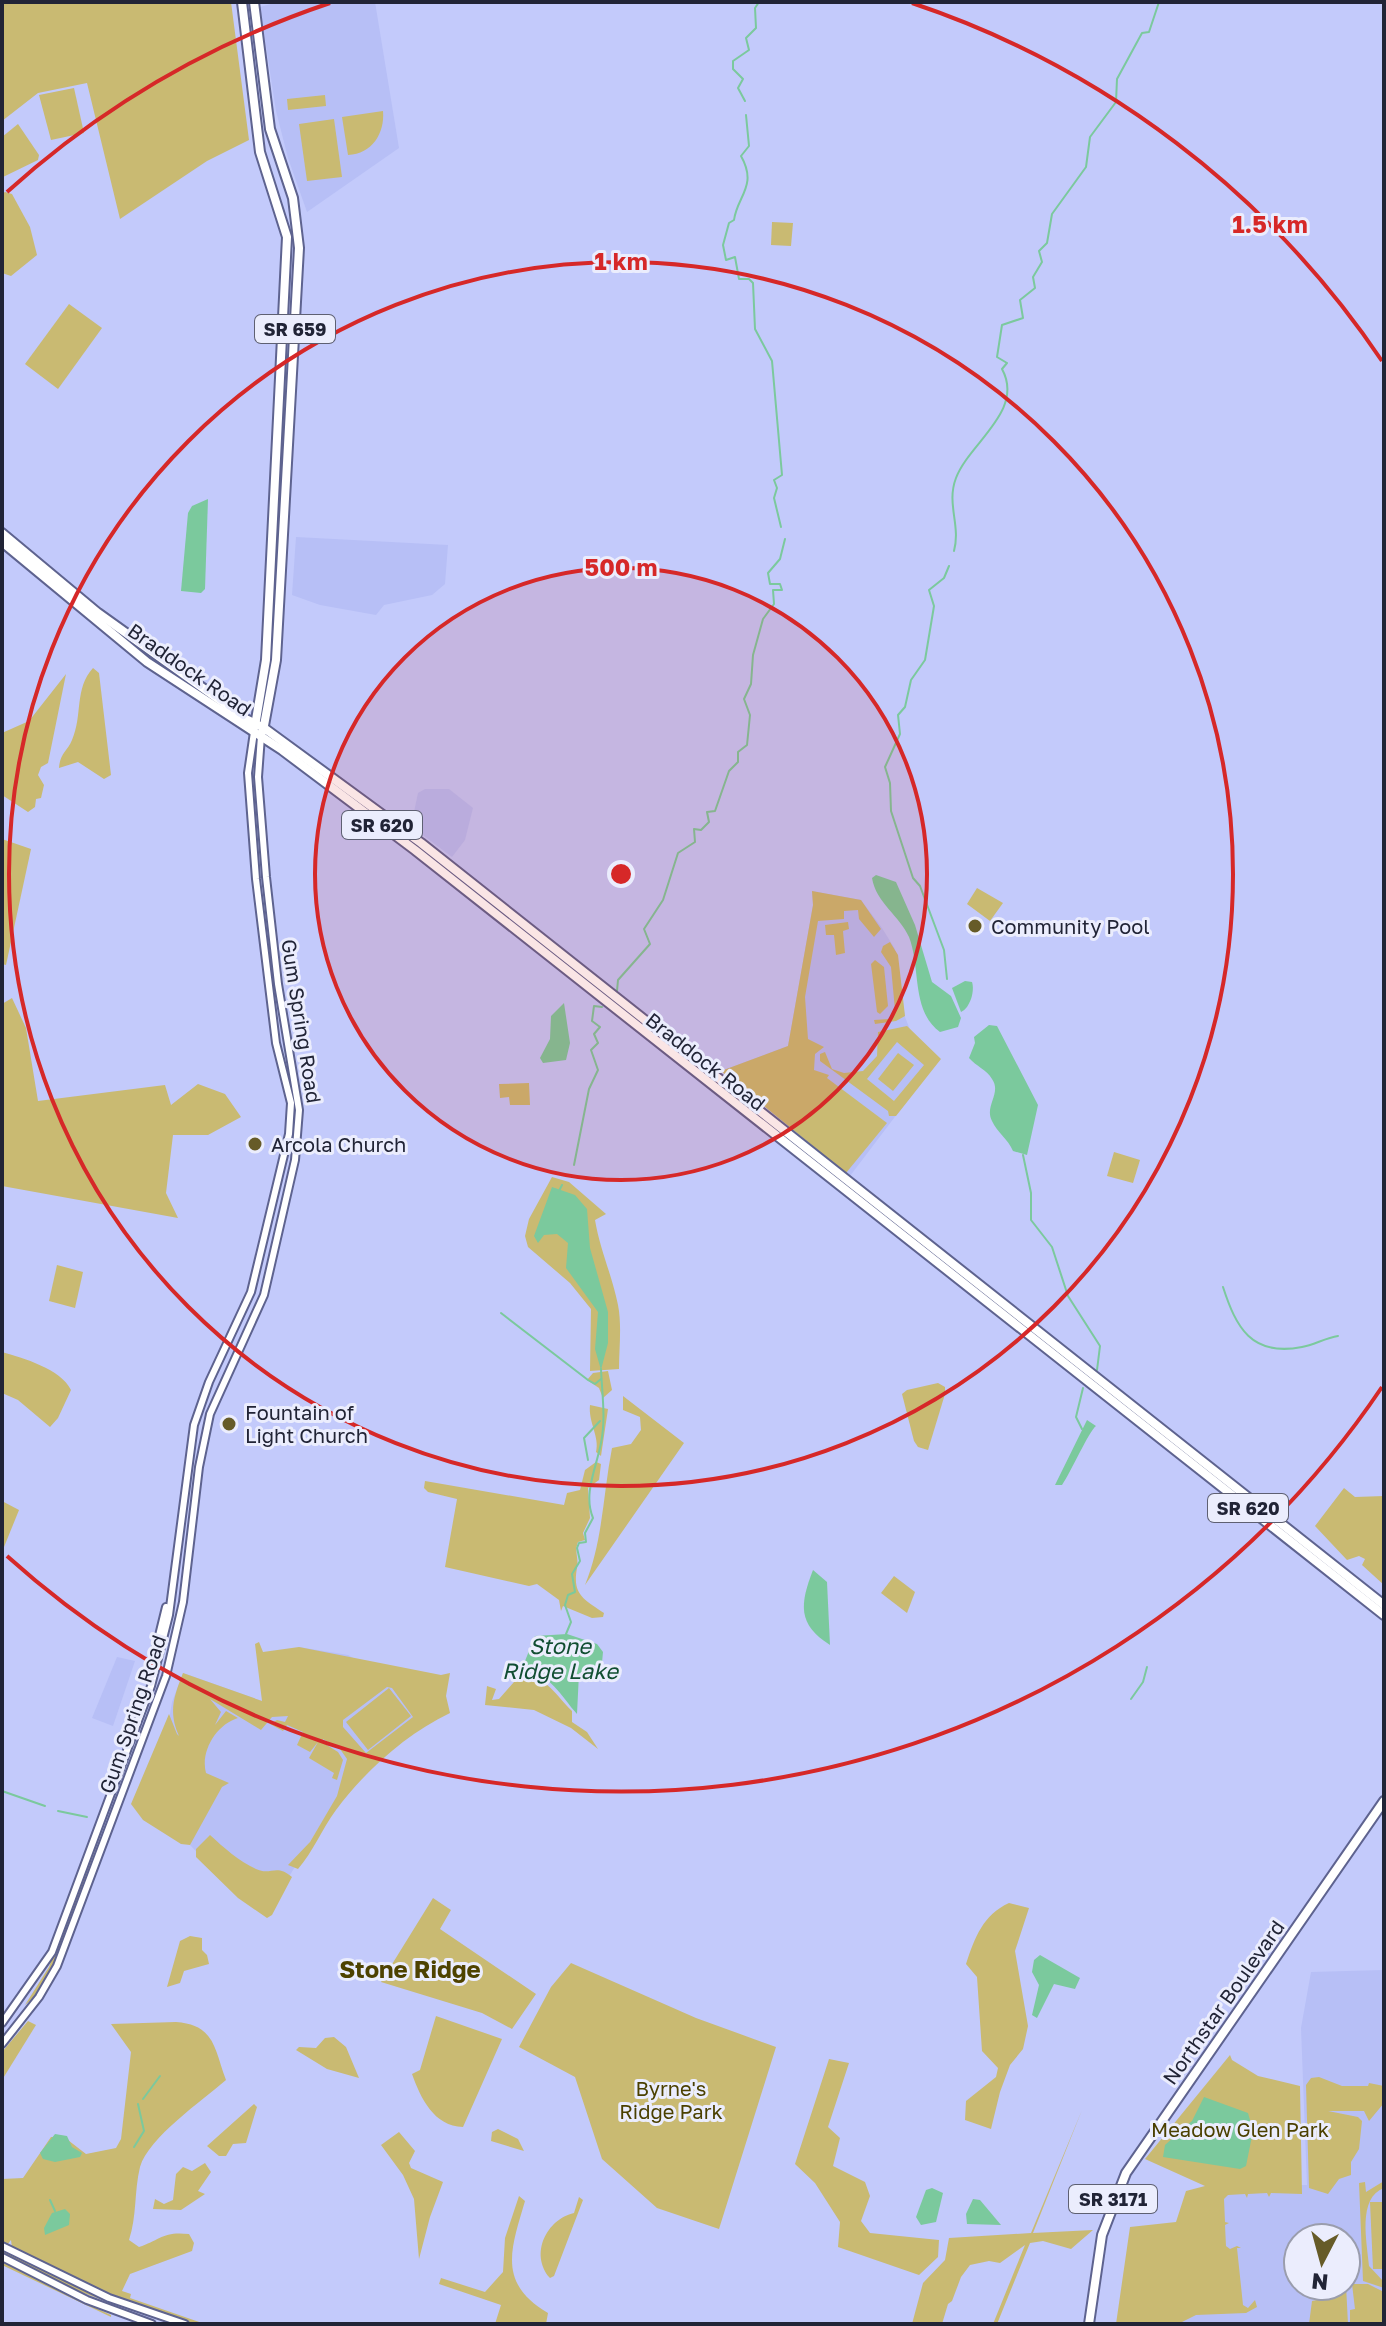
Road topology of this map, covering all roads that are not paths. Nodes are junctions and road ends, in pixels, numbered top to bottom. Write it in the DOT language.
graph roads {
  1 [pos="242,2"];
  2 [pos="254,2"];
  3 [pos="2,533"];
  4 [pos="2,542"];
  5 [pos="107,630"];
  6 [pos="162,659"];
  7 [pos="259,730"];
  8 [pos="324,782"];
  9 [pos="360,797"];
  10 [pos="384,827"];
  11 [pos="421,843"];
  12 [pos="600,997"];
  13 [pos="654,1030"];
  14 [pos="171,1593"];
  15 [pos="1384,1605"];
  16 [pos="1384,1615"];
  17 [pos="153,1660"];
  18 [pos="1384,1801"];
  19 [pos="2,2023"];
  20 [pos="2,2044"];
  21 [pos="2,2246"];
  22 [pos="2,2257"];
  23 [pos="152,2324"];
  24 [pos="185,2324"];
  25 [pos="1089,2324"];
  1 -- 7 [label="main road, Gum Spring Road / SR 659"];
  2 -- 7 [label="main road, Gum Spring Road / SR 659"];
  3 -- 6 [label="main road, Braddock Road / SR 620"];
  4 -- 5 [label="main road, Braddock Road / SR 620"];
  5 -- 6 [label="main road"];
  5 -- 7 [label="main road, Braddock Road / SR 620"];
  6 -- 7 [label="main road, Braddock Road / SR 620"];
  7 -- 8 [label="main road, Braddock Road / SR 620"];
  7 -- 9 [label="main road, Braddock Road"];
  7 -- 14 [label="main road, Gum Spring Road / SR 659"];
  7 -- 20 [label="main road, Gum Spring Road / SR 659"];
  8 -- 9 [label="main road"];
  8 -- 10 [label="main road, Braddock Road / SR 620"];
  9 -- 11 [label="main road, Braddock Road"];
  10 -- 11 [label="main road"];
  10 -- 12 [label="main road, Braddock Road / SR 620"];
  11 -- 13 [label="main road, Braddock Road"];
  12 -- 13 [label="main road"];
  12 -- 16 [label="main road, Braddock Road / SR 620"];
  13 -- 15 [label="main road, Braddock Road / SR 620"];
  14 -- 17 [label="main road"];
  14 -- 19 [label="main road, Gum Spring Road / SR 659"];
  18 -- 25 [label="main road, Northstar Boulevard / SR 3171"];
  21 -- 24 [label="main road"];
  22 -- 23 [label="main road"];
}
